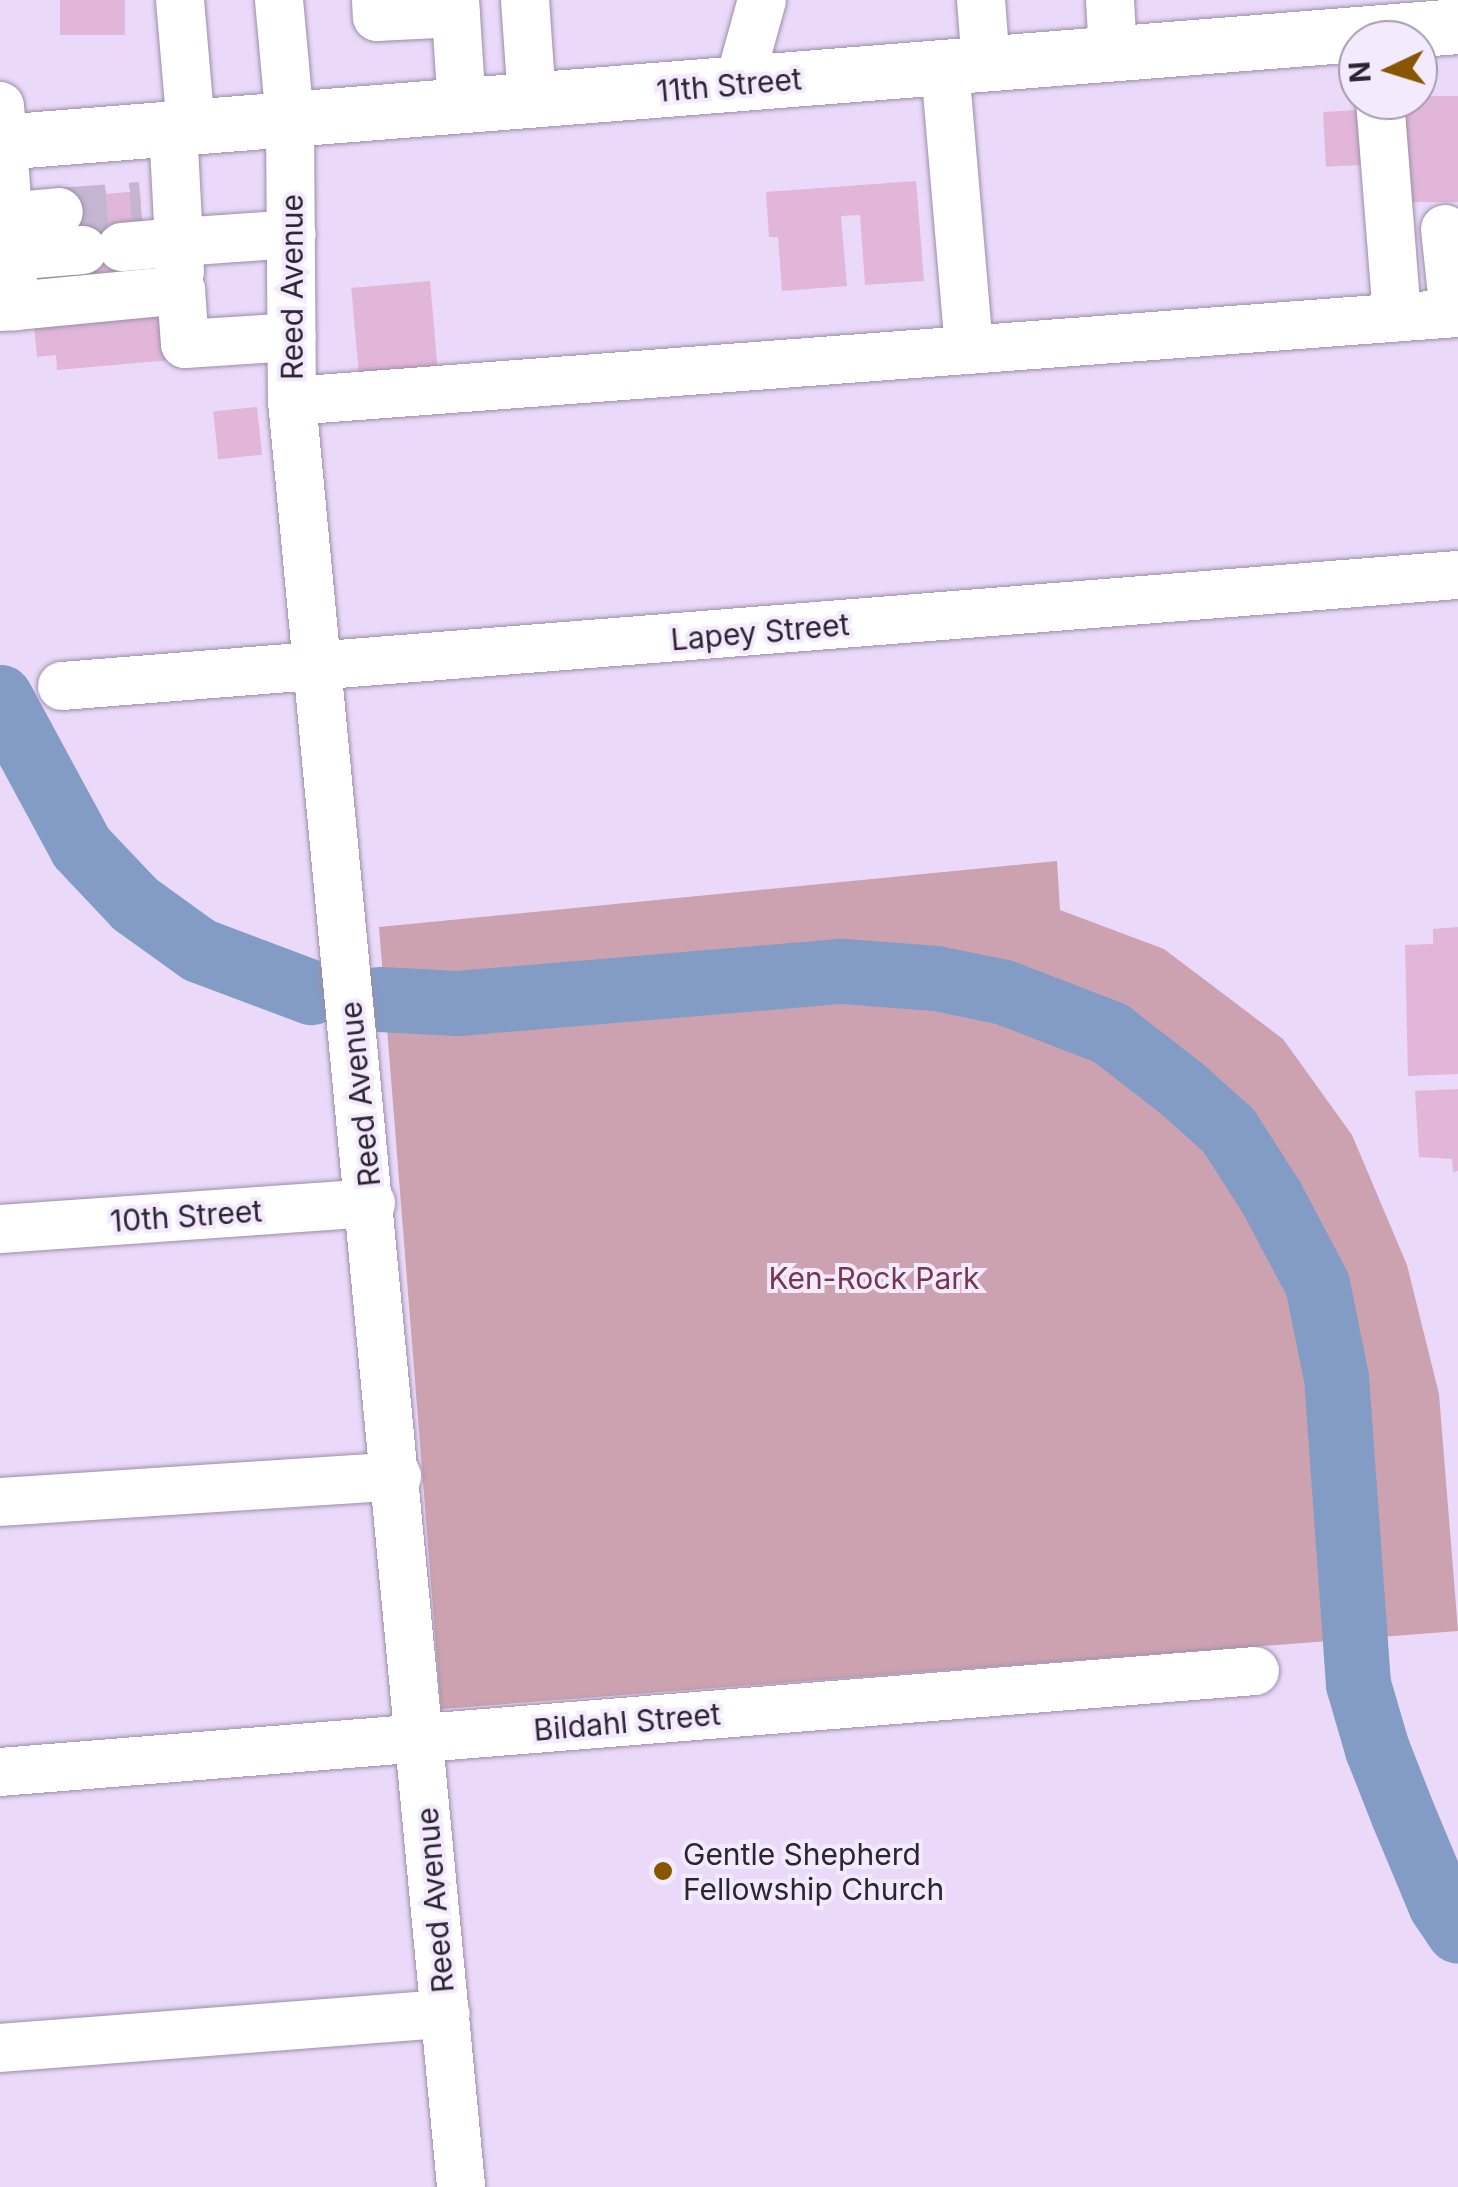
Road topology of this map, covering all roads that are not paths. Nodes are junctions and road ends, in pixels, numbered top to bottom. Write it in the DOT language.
graph roads {
  1 [pos="180,0"];
  2 [pos="279,0"];
  3 [pos="376,0"];
  4 [pos="525,0"];
  5 [pos="762,0"];
  6 [pos="981,0"];
  7 [pos="1110,0"];
  8 [pos="455,7"];
  9 [pos="1338,30"];
  10 [pos="1113,54"];
  11 [pos="966,66"];
  12 [pos="739,84"];
  13 [pos="532,101"];
  14 [pos="462,107"];
  15 [pos="1382,120"];
  16 [pos="290,121"];
  17 [pos="182,129"];
  18 [pos="1,130"];
  19 [pos="127,227"];
  20 [pos="1445,230"];
  21 [pos="292,234"];
  22 [pos="9,237"];
  23 [pos="181,290"];
  24 [pos="8,306"];
  25 [pos="1456,313"];
  26 [pos="1397,317"];
  27 [pos="292,337"];
  28 [pos="969,350"];
  29 [pos="292,401"];
  30 [pos="1458,575"];
  31 [pos="316,668"];
  32 [pos="62,686"];
  33 [pos="371,1203"];
  34 [pos="0,1229"];
  35 [pos="397,1476"];
  36 [pos="0,1502"];
  37 [pos="1254,1671"];
  38 [pos="421,1739"];
  39 [pos="0,1772"];
  40 [pos="446,2014"];
  41 [pos="0,2048"];
  42 [pos="460,2187"];
  1 -- 17 [label="street"];
  2 -- 16 [label="street, Reed Avenue"];
  3 -- 8 [label="street"];
  4 -- 13 [label="street"];
  5 -- 12 [label="street"];
  6 -- 11 [label="street"];
  7 -- 10 [label="street"];
  8 -- 14 [label="street"];
  9 -- 10 [label="main road, 11th Street"];
  10 -- 11 [label="main road, 11th Street"];
  11 -- 12 [label="main road, 11th Street"];
  11 -- 28 [label="street"];
  12 -- 13 [label="main road, 11th Street"];
  13 -- 14 [label="main road, 11th Street"];
  14 -- 16 [label="main road, 11th Street"];
  15 -- 26 [label="street"];
  16 -- 17 [label="main road, 11th Street"];
  16 -- 21 [label="street, Reed Avenue"];
  17 -- 18 [label="main road, 11th Street"];
  17 -- 19 [label="street"];
  18 -- 22 [label="street"];
  19 -- 21 [label="street"];
  19 -- 22 [label="street"];
  19 -- 23 [label="street"];
  20 -- 25 [label="street"];
  21 -- 27 [label="street, Reed Avenue"];
  22 -- 24 [label="street"];
  23 -- 24 [label="street"];
  23 -- 27 [label="street"];
  25 -- 26 [label="street"];
  26 -- 28 [label="street"];
  27 -- 29 [label="street, Reed Avenue"];
  28 -- 29 [label="street"];
  29 -- 31 [label="street, Reed Avenue"];
  30 -- 31 [label="street, Lapey Street"];
  31 -- 32 [label="street, Lapey Street"];
  31 -- 33 [label="street, Reed Avenue"];
  33 -- 34 [label="street, 10th Street"];
  33 -- 35 [label="street, Reed Avenue"];
  35 -- 36 [label="street"];
  35 -- 38 [label="street, Reed Avenue"];
  37 -- 38 [label="street, Bildahl Street"];
  38 -- 39 [label="street, Bildahl Street"];
  38 -- 40 [label="street, Reed Avenue"];
  40 -- 41 [label="street"];
  40 -- 42 [label="street, Reed Avenue"];
}
